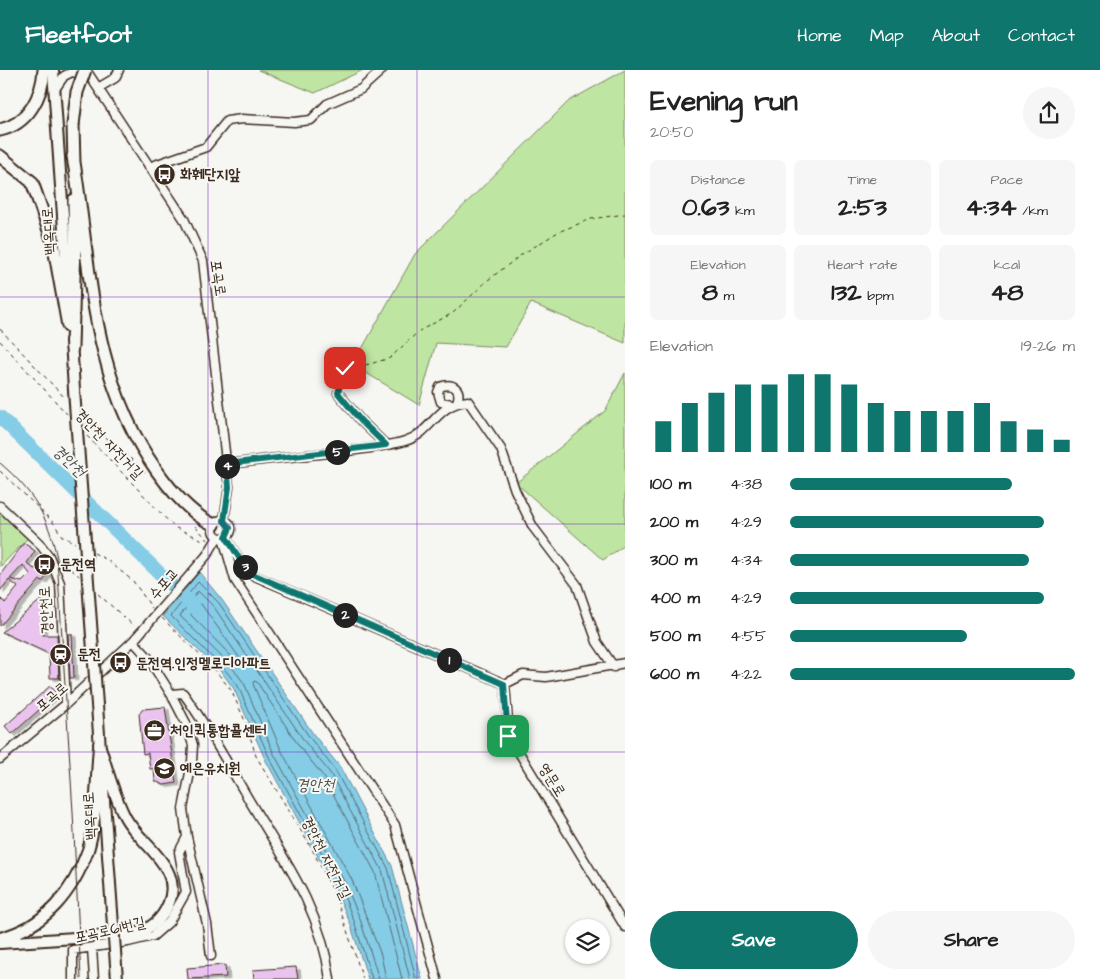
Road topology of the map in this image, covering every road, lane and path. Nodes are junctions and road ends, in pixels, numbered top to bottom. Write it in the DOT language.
graph roads {
  1 [pos="44,70"];
  2 [pos="53,70"];
  3 [pos="119,70"];
  4 [pos="382,70"];
  5 [pos="87,72"];
  6 [pos="98,88"];
  7 [pos="54,89"];
  8 [pos="0,130"];
  9 [pos="0,156"];
  10 [pos="73,156"];
  11 [pos="150,166"];
  12 [pos="625,214"];
  13 [pos="0,329"];
  14 [pos="0,341"];
  15 [pos="72,348"];
  16 [pos="338,393"];
  17 [pos="67,401"];
  18 [pos="71,419"];
  19 [pos="84,421"];
  20 [pos="84,433"];
  21 [pos="386,445"];
  22 [pos="227,464"];
  23 [pos="0,471"];
  24 [pos="147,474"];
  25 [pos="0,506"];
  26 [pos="191,521"];
  27 [pos="219,523"];
  28 [pos="222,538"];
  29 [pos="77,544"];
  30 [pos="92,552"];
  31 [pos="140,632"];
  32 [pos="133,641"];
  33 [pos="625,663"];
  34 [pos="614,667"];
  35 [pos="504,684"];
  36 [pos="171,694"];
  37 [pos="66,704"];
  38 [pos="99,744"];
  39 [pos="0,759"];
  40 [pos="187,838"];
  41 [pos="625,927"];
  42 [pos="0,938"];
  43 [pos="0,943"];
  44 [pos="92,948"];
  45 [pos="210,956"];
  46 [pos="73,979"];
  47 [pos="94,979"];
  48 [pos="117,979"];
  49 [pos="330,979"];
  50 [pos="363,979"];
  51 [pos="437,979"];
  1 -- 8 [label="highway"];
  2 -- 7 [label="main road, 백옥대로"];
  3 -- 6 [label="street"];
  4 -- 11 [label="street"];
  5 -- 6 [label="street, 포곡로"];
  5 -- 7 [label="street"];
  5 -- 10 [label="highway, bridge"];
  6 -- 11 [label="street, 포곡로"];
  7 -- 15 [label="main road, 백옥대로"];
  9 -- 15 [label="highway"];
  10 -- 15 [label="highway"];
  10 -- 27 [label="highway"];
  11 -- 22 [label="street, 포곡로"];
  12 -- 16 [label="path"];
  13 -- 17 [label="path"];
  14 -- 18 [label="path, 경안천 자전거길"];
  15 -- 38 [label="main road, 백옥대로, bridge"];
  16 -- 21 [label="street"];
  19 -- 24 [label="path"];
  20 -- 26 [label="path, 경안천 자전거길"];
  21 -- 22 [label="street"];
  21 -- 34 [label="street"];
  22 -- 27 [label="street, 포곡로"];
  23 -- 29 [label="path"];
  25 -- 37 [label="street, 경안천로"];
  27 -- 28 [label="street"];
  27 -- 28 [label="street"];
  28 -- 31 [label="street, 수포교, bridge"];
  28 -- 35 [label="street"];
  28 -- 51 [label="street"];
  30 -- 50 [label="path, 경안천 자전거길"];
  31 -- 32 [label="street, 포곡로"];
  32 -- 36 [label="street, 포곡로61번길"];
  32 -- 37 [label="street, 포곡로"];
  33 -- 34 [label="street"];
  34 -- 35 [label="street"];
  35 -- 41 [label="street, 영문로"];
  36 -- 40 [label="street, 포곡로61번길"];
  36 -- 49 [label="street"];
  37 -- 39 [label="street, 포곡로"];
  38 -- 42 [label="main road"];
  38 -- 43 [label="main road"];
  38 -- 48 [label="main road, 백옥대로, bridge"];
  40 -- 44 [label="street, 포곡로61번길"];
  40 -- 45 [label="street"];
  44 -- 46 [label="street, 포곡로61번길"];
  44 -- 47 [label="street"];
}
